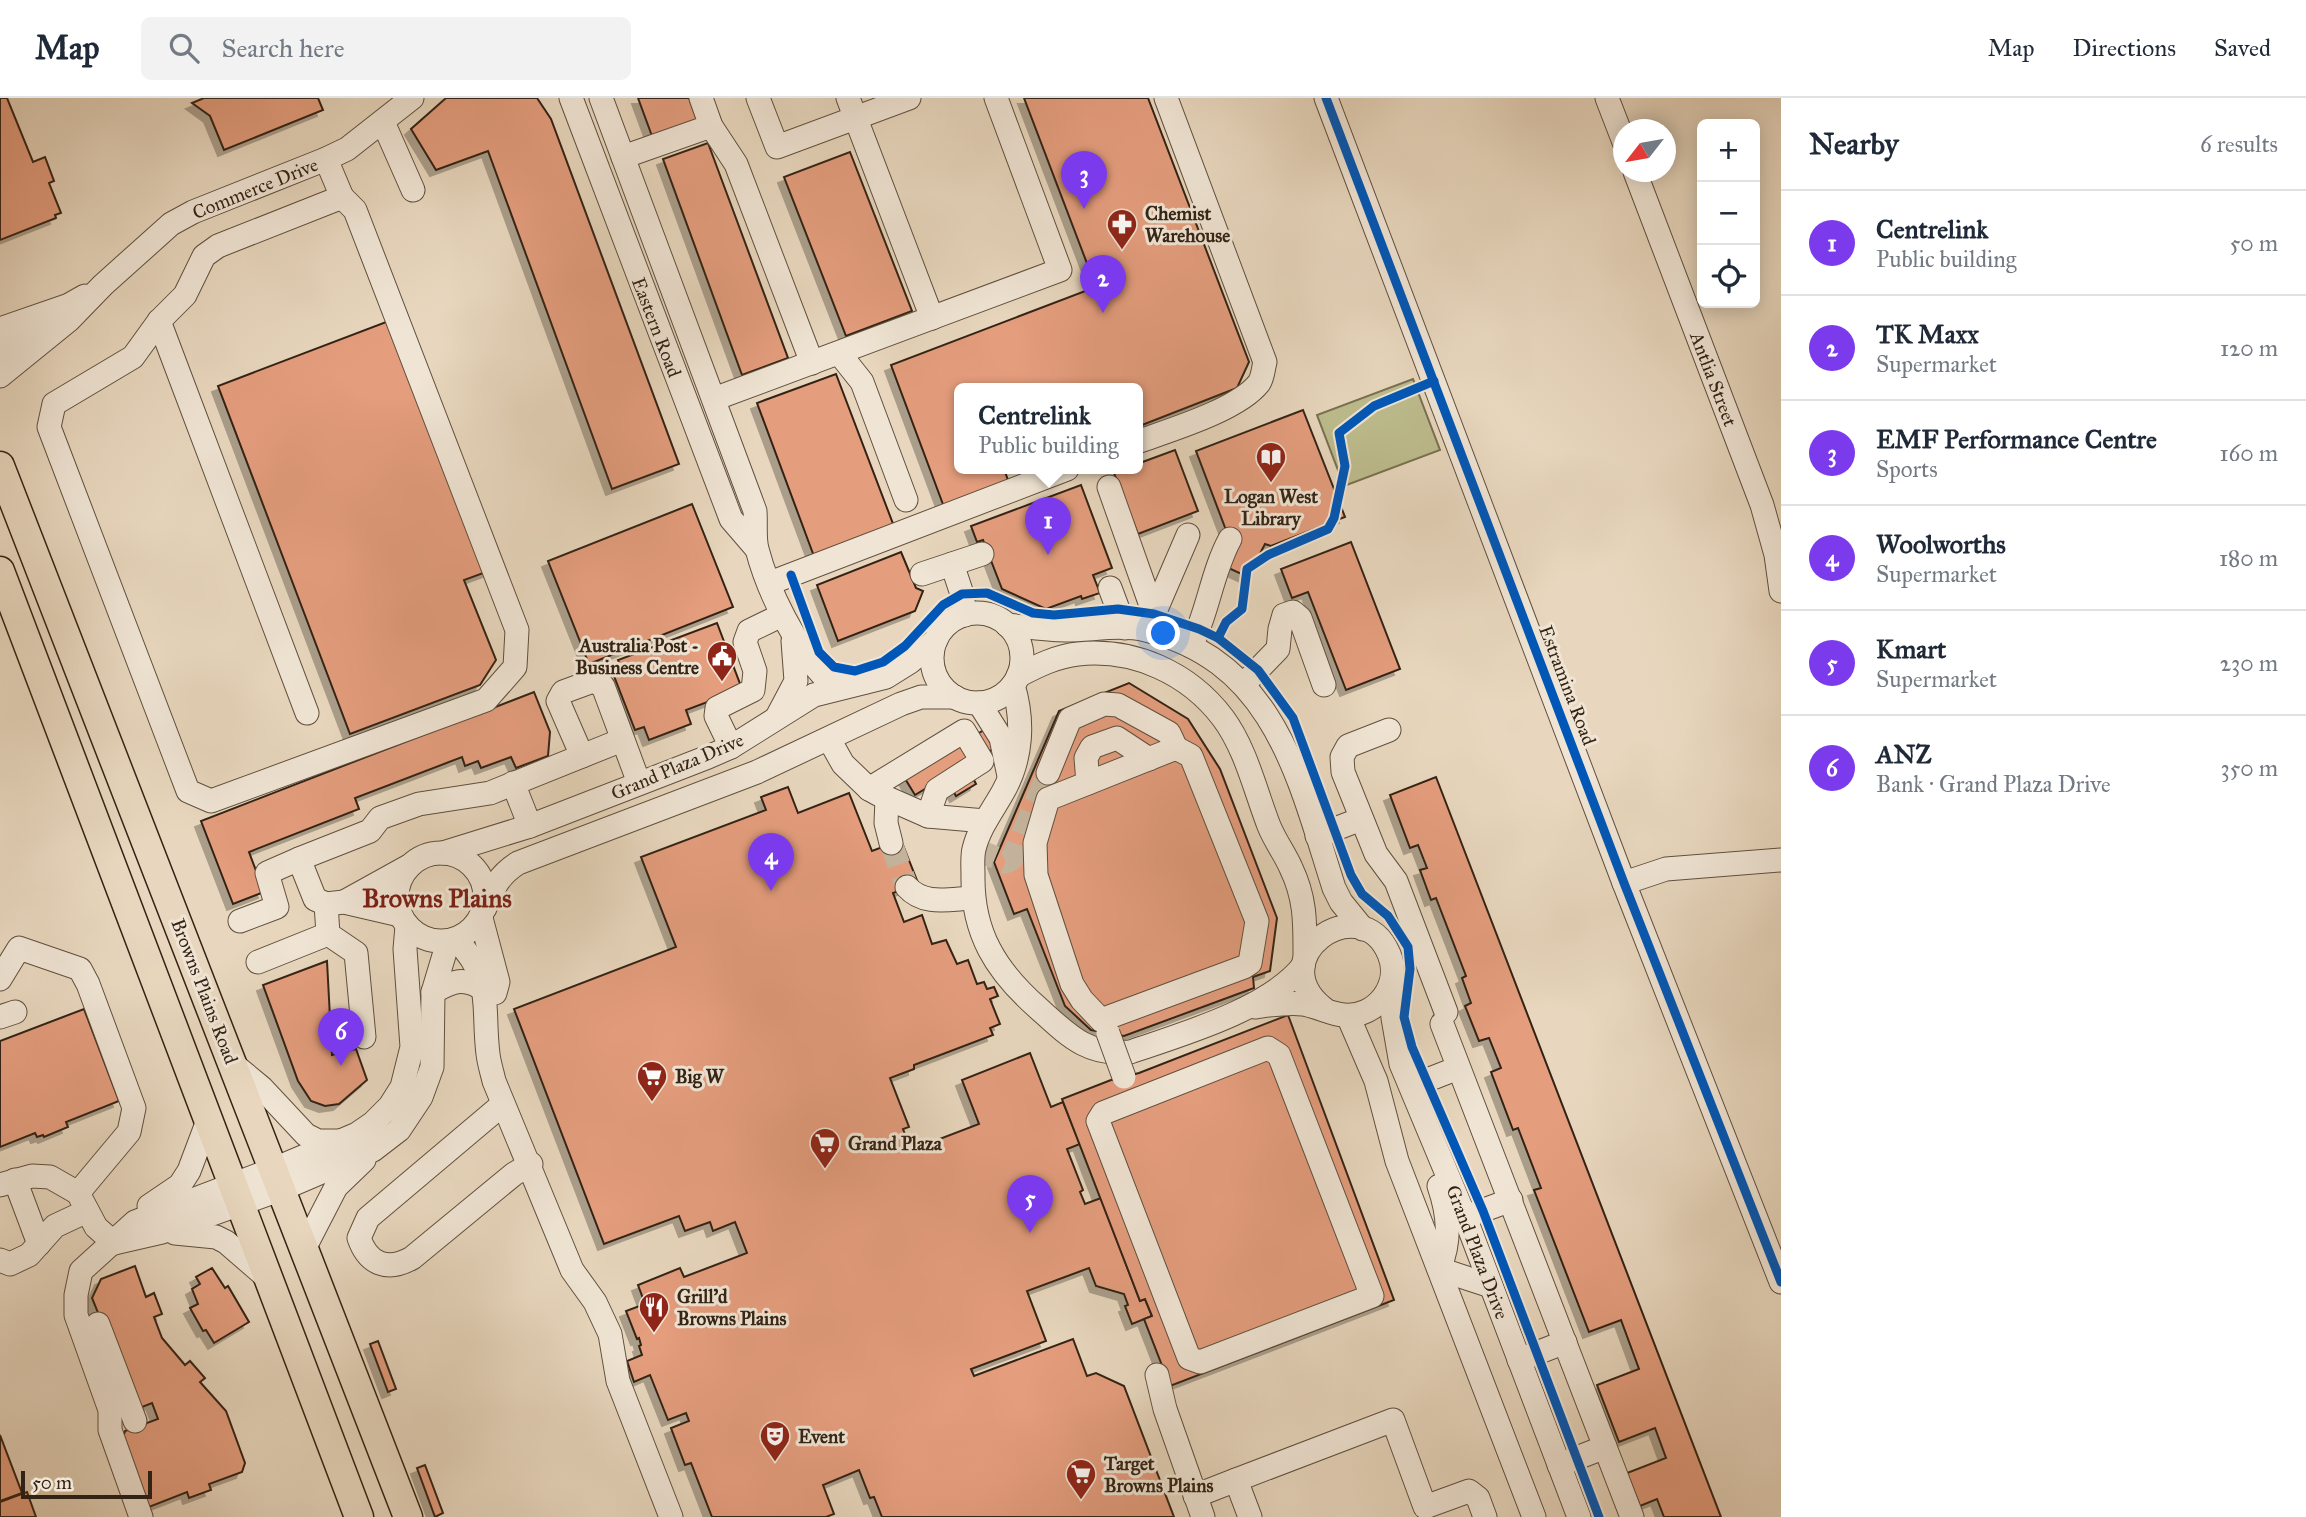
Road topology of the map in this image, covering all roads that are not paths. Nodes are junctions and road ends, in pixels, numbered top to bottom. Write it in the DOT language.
graph roads {
  1 [pos="412,98"];
  2 [pos="571,98"];
  3 [pos="601,98"];
  4 [pos="701,98"];
  5 [pos="758,98"];
  6 [pos="909,98"];
  7 [pos="996,98"];
  8 [pos="1166,98"];
  9 [pos="1326,98"];
  10 [pos="1607,98"];
  11 [pos="852,108"];
  12 [pos="1615,119"];
  13 [pos="383,122"];
  14 [pos="711,126"];
  15 [pos="624,157"];
  16 [pos="326,159"];
  17 [pos="1639,182"];
  18 [pos="413,190"];
  19 [pos="342,198"];
  20 [pos="103,285"];
  21 [pos="37,316"];
  22 [pos="932,318"];
  23 [pos="0,320"];
  24 [pos="69,320"];
  25 [pos="159,321"];
  26 [pos="0,329"];
  27 [pos="0,351"];
  28 [pos="839,353"];
  29 [pos="812,363"];
  30 [pos="0,376"];
  31 [pos="714,399"];
  32 [pos="1143,440"];
  33 [pos="0,466"];
  34 [pos="1054,474"];
  35 [pos="1109,486"];
  36 [pos="906,500"];
  37 [pos="1188,536"];
  38 [pos="1230,539"];
  39 [pos="756,548"];
  40 [pos="982,554"];
  41 [pos="952,564"];
  42 [pos="0,572"];
  43 [pos="922,574"];
  44 [pos="770,583"];
  45 [pos="1110,587"];
  46 [pos="1781,591"];
  47 [pos="965,615"];
  48 [pos="787,623"];
  49 [pos="1142,624"];
  50 [pos="1007,625"];
  51 [pos="936,640"];
  52 [pos="1191,646"];
  53 [pos="1016,680"];
  54 [pos="865,682"];
  55 [pos="1244,684"];
  56 [pos="1324,685"];
  57 [pos="955,697"];
  58 [pos="979,703"];
  59 [pos="307,713"];
  60 [pos="777,717"];
  61 [pos="1389,730"];
  62 [pos="830,739"];
  63 [pos="622,740"];
  64 [pos="730,747"];
  65 [pos="1176,748"];
  66 [pos="582,756"];
  67 [pos="1149,759"];
  68 [pos="1048,774"];
  69 [pos="1009,780"];
  70 [pos="513,783"];
  71 [pos="639,783"];
  72 [pos="1088,783"];
  73 [pos="878,794"];
  74 [pos="928,816"];
  75 [pos="1361,819"];
  76 [pos="985,821"];
  77 [pos="530,826"];
  78 [pos="1318,836"];
  79 [pos="891,844"];
  80 [pos="443,853"];
  81 [pos="299,859"];
  82 [pos="1781,860"];
  83 [pos="409,866"];
  84 [pos="1625,883"];
  85 [pos="907,887"];
  86 [pos="972,898"];
  87 [pos="335,903"];
  88 [pos="483,913"];
  89 [pos="404,920"];
  90 [pos="240,921"];
  91 [pos="1363,929"];
  92 [pos="328,934"];
  93 [pos="452,941"];
  94 [pos="1420,942"];
  95 [pos="1389,953"];
  96 [pos="1304,961"];
  97 [pos="258,962"];
  98 [pos="0,979"];
  99 [pos="1390,985"];
  100 [pos="484,990"];
  101 [pos="433,992"];
  102 [pos="1250,1007"];
  103 [pos="1338,1013"];
  104 [pos="488,1017"];
  105 [pos="1104,1026"];
  106 [pos="364,1037"];
  107 [pos="233,1065"];
  108 [pos="1458,1068"];
  109 [pos="1412,1086"];
  110 [pos="1134,1101"];
  111 [pos="503,1104"];
  112 [pos="209,1118"];
  113 [pos="1434,1140"];
  114 [pos="341,1141"];
  115 [pos="373,1150"];
  116 [pos="531,1164"];
  117 [pos="278,1179"];
  118 [pos="8,1182"];
  119 [pos="238,1194"];
  120 [pos="1511,1200"];
  121 [pos="82,1202"];
  122 [pos="1465,1217"];
  123 [pos="135,1222"];
  124 [pos="162,1232"];
  125 [pos="114,1243"];
  126 [pos="39,1244"];
  127 [pos="305,1247"];
  128 [pos="0,1260"];
  129 [pos="1439,1269"];
  130 [pos="271,1281"];
  131 [pos="1781,1282"];
  132 [pos="1491,1286"];
  133 [pos="99,1324"];
  134 [pos="1565,1342"];
  135 [pos="1519,1360"];
  136 [pos="1157,1375"];
  137 [pos="124,1411"];
  138 [pos="1605,1447"];
  139 [pos="1559,1465"];
  140 [pos="1236,1480"];
  141 [pos="1199,1506"];
  142 [pos="673,1512"];
  143 [pos="141,1517"];
  144 [pos="359,1517"];
  145 [pos="408,1517"];
  146 [pos="1250,1517"];
  147 [pos="1485,1517"];
  148 [pos="1534,1517"];
  149 [pos="1579,1517"];
  150 [pos="1632,1517"];
  1 -- 13 [label="street, Commerce Drive"];
  2 -- 39 [label="street, Eastern Road"];
  3 -- 15 [label="street, Eastern Road"];
  4 -- 14 [label="street"];
  5 -- 11 [label="street"];
  6 -- 11 [label="street"];
  7 -- 22 [label="street"];
  8 -- 32 [label="street"];
  9 -- 84 [label="street, Estramina Road"];
  10 -- 12 [label="street"];
  11 -- 22 [label="street"];
  13 -- 16 [label="street, Commerce Drive"];
  13 -- 18 [label="street"];
  14 -- 15 [label="street"];
  14 -- 29 [label="street"];
  15 -- 31 [label="street, Eastern Road"];
  16 -- 19 [label="street"];
  16 -- 20 [label="street, Commerce Drive"];
  17 -- 46 [label="street, Antlia Street"];
  19 -- 25 [label="street"];
  19 -- 25 [label="street"];
  20 -- 21 [label="street, Commerce Drive"];
  20 -- 24 [label="street, Commerce Drive"];
  21 -- 23 [label="street, Commerce Drive"];
  21 -- 26 [label="street, Commerce Drive"];
  22 -- 28 [label="street"];
  24 -- 27 [label="street, Commerce Drive"];
  24 -- 30 [label="street, Commerce Drive"];
  25 -- 59 [label="street"];
  28 -- 29 [label="street"];
  28 -- 36 [label="street"];
  29 -- 31 [label="street"];
  31 -- 39 [label="street, Eastern Road"];
  33 -- 107 [label="main road, Browns Plains Road"];
  34 -- 44 [label="street"];
  35 -- 49 [label="street"];
  37 -- 49 [label="street"];
  38 -- 52 [label="street"];
  39 -- 44 [label="street, Eastern Road"];
  40 -- 41 [label="street"];
  41 -- 43 [label="street"];
  41 -- 47 [label="street"];
  42 -- 112 [label="main road"];
  44 -- 48 [label="street, Eastern Road"];
  45 -- 49 [label="street"];
  47 -- 50 [label="street"];
  47 -- 51 [label="street"];
  48 -- 54 [label="street, Eastern Road"];
  48 -- 60 [label="street, Eastern Road"];
  48 -- 64 [label="street"];
  49 -- 50 [label="street"];
  49 -- 52 [label="street"];
  50 -- 53 [label="street"];
  51 -- 54 [label="street, Grand Plaza Drive"];
  51 -- 57 [label="street"];
  52 -- 55 [label="street"];
  53 -- 58 [label="street"];
  53 -- 69 [label="street"];
  53 -- 96 [label="street"];
  54 -- 60 [label="street, Grand Plaza Drive"];
  55 -- 56 [label="street"];
  55 -- 78 [label="street"];
  57 -- 58 [label="street"];
  57 -- 62 [label="street, Grand Plaza Drive"];
  58 -- 69 [label="street"];
  60 -- 64 [label="street, Grand Plaza Drive"];
  61 -- 75 [label="street"];
  62 -- 73 [label="street"];
  62 -- 88 [label="street, Grand Plaza Drive"];
  63 -- 66 [label="street"];
  63 -- 66 [label="street"];
  63 -- 71 [label="street"];
  64 -- 71 [label="street, Grand Plaza Drive"];
  65 -- 67 [label="street"];
  65 -- 68 [label="street"];
  65 -- 105 [label="street"];
  66 -- 70 [label="street"];
  67 -- 72 [label="street"];
  67 -- 72 [label="street"];
  69 -- 76 [label="street"];
  70 -- 77 [label="street"];
  70 -- 81 [label="street"];
  71 -- 77 [label="street, Grand Plaza Drive"];
  72 -- 105 [label="street"];
  73 -- 74 [label="street"];
  73 -- 74 [label="street"];
  73 -- 79 [label="street"];
  74 -- 76 [label="street"];
  75 -- 78 [label="street"];
  75 -- 94 [label="street"];
  76 -- 86 [label="street"];
  77 -- 80 [label="street, Grand Plaza Drive"];
  78 -- 91 [label="street"];
  80 -- 83 [label="street"];
  80 -- 88 [label="street"];
  81 -- 87 [label="street"];
  81 -- 90 [label="street"];
  82 -- 84 [label="street"];
  83 -- 87 [label="street"];
  83 -- 89 [label="street"];
  84 -- 131 [label="street, Estramina Road"];
  85 -- 86 [label="street"];
  86 -- 102 [label="street"];
  87 -- 89 [label="street"];
  87 -- 92 [label="street"];
  88 -- 93 [label="street"];
  88 -- 104 [label="street"];
  89 -- 93 [label="street"];
  89 -- 114 [label="street"];
  91 -- 95 [label="street"];
  91 -- 96 [label="street"];
  92 -- 97 [label="street"];
  92 -- 106 [label="street"];
  93 -- 100 [label="street"];
  93 -- 101 [label="street"];
  94 -- 95 [label="street"];
  94 -- 108 [label="street"];
  95 -- 99 [label="street"];
  96 -- 102 [label="street"];
  96 -- 103 [label="street"];
  98 -- 121 [label="street"];
  99 -- 103 [label="street"];
  99 -- 109 [label="street, Grand Plaza Drive"];
  100 -- 101 [label="street"];
  100 -- 104 [label="street"];
  101 -- 115 [label="street"];
  102 -- 103 [label="street"];
  103 -- 129 [label="street"];
  104 -- 111 [label="street"];
  105 -- 110 [label="street, bridge"];
  107 -- 114 [label="street"];
  107 -- 117 [label="main road, Browns Plains Road"];
  108 -- 109 [label="street"];
  108 -- 120 [label="street"];
  109 -- 113 [label="street, Grand Plaza Drive"];
  110 -- 110 [label="street"];
  111 -- 116 [label="street"];
  111 -- 116 [label="street"];
  112 -- 119 [label="main road"];
  112 -- 123 [label="street"];
  113 -- 122 [label="street, Grand Plaza Drive"];
  113 -- 129 [label="street"];
  114 -- 117 [label="street"];
  115 -- 117 [label="street"];
  115 -- 127 [label="street"];
  116 -- 142 [label="street"];
  117 -- 119 [label="street"];
  117 -- 127 [label="main road, Browns Plains Road"];
  118 -- 121 [label="street"];
  118 -- 126 [label="street"];
  119 -- 123 [label="street"];
  119 -- 124 [label="street"];
  119 -- 130 [label="main road"];
  120 -- 122 [label="street"];
  120 -- 134 [label="street"];
  121 -- 125 [label="street"];
  121 -- 126 [label="street"];
  122 -- 132 [label="street, Grand Plaza Drive"];
  123 -- 125 [label="street"];
  124 -- 125 [label="street"];
  124 -- 130 [label="street"];
  125 -- 137 [label="street"];
  126 -- 128 [label="street"];
  127 -- 145 [label="main road, Browns Plains Road"];
  129 -- 132 [label="street"];
  129 -- 148 [label="street"];
  130 -- 144 [label="main road"];
  132 -- 135 [label="street, Grand Plaza Drive"];
  133 -- 137 [label="street"];
  134 -- 135 [label="street"];
  134 -- 138 [label="street"];
  135 -- 139 [label="street, Grand Plaza Drive"];
  136 -- 141 [label="street"];
  137 -- 143 [label="street"];
  138 -- 139 [label="street"];
  138 -- 150 [label="street"];
  139 -- 149 [label="street, Grand Plaza Drive"];
  140 -- 141 [label="street"];
  140 -- 146 [label="street"];
  140 -- 147 [label="street"];
}
